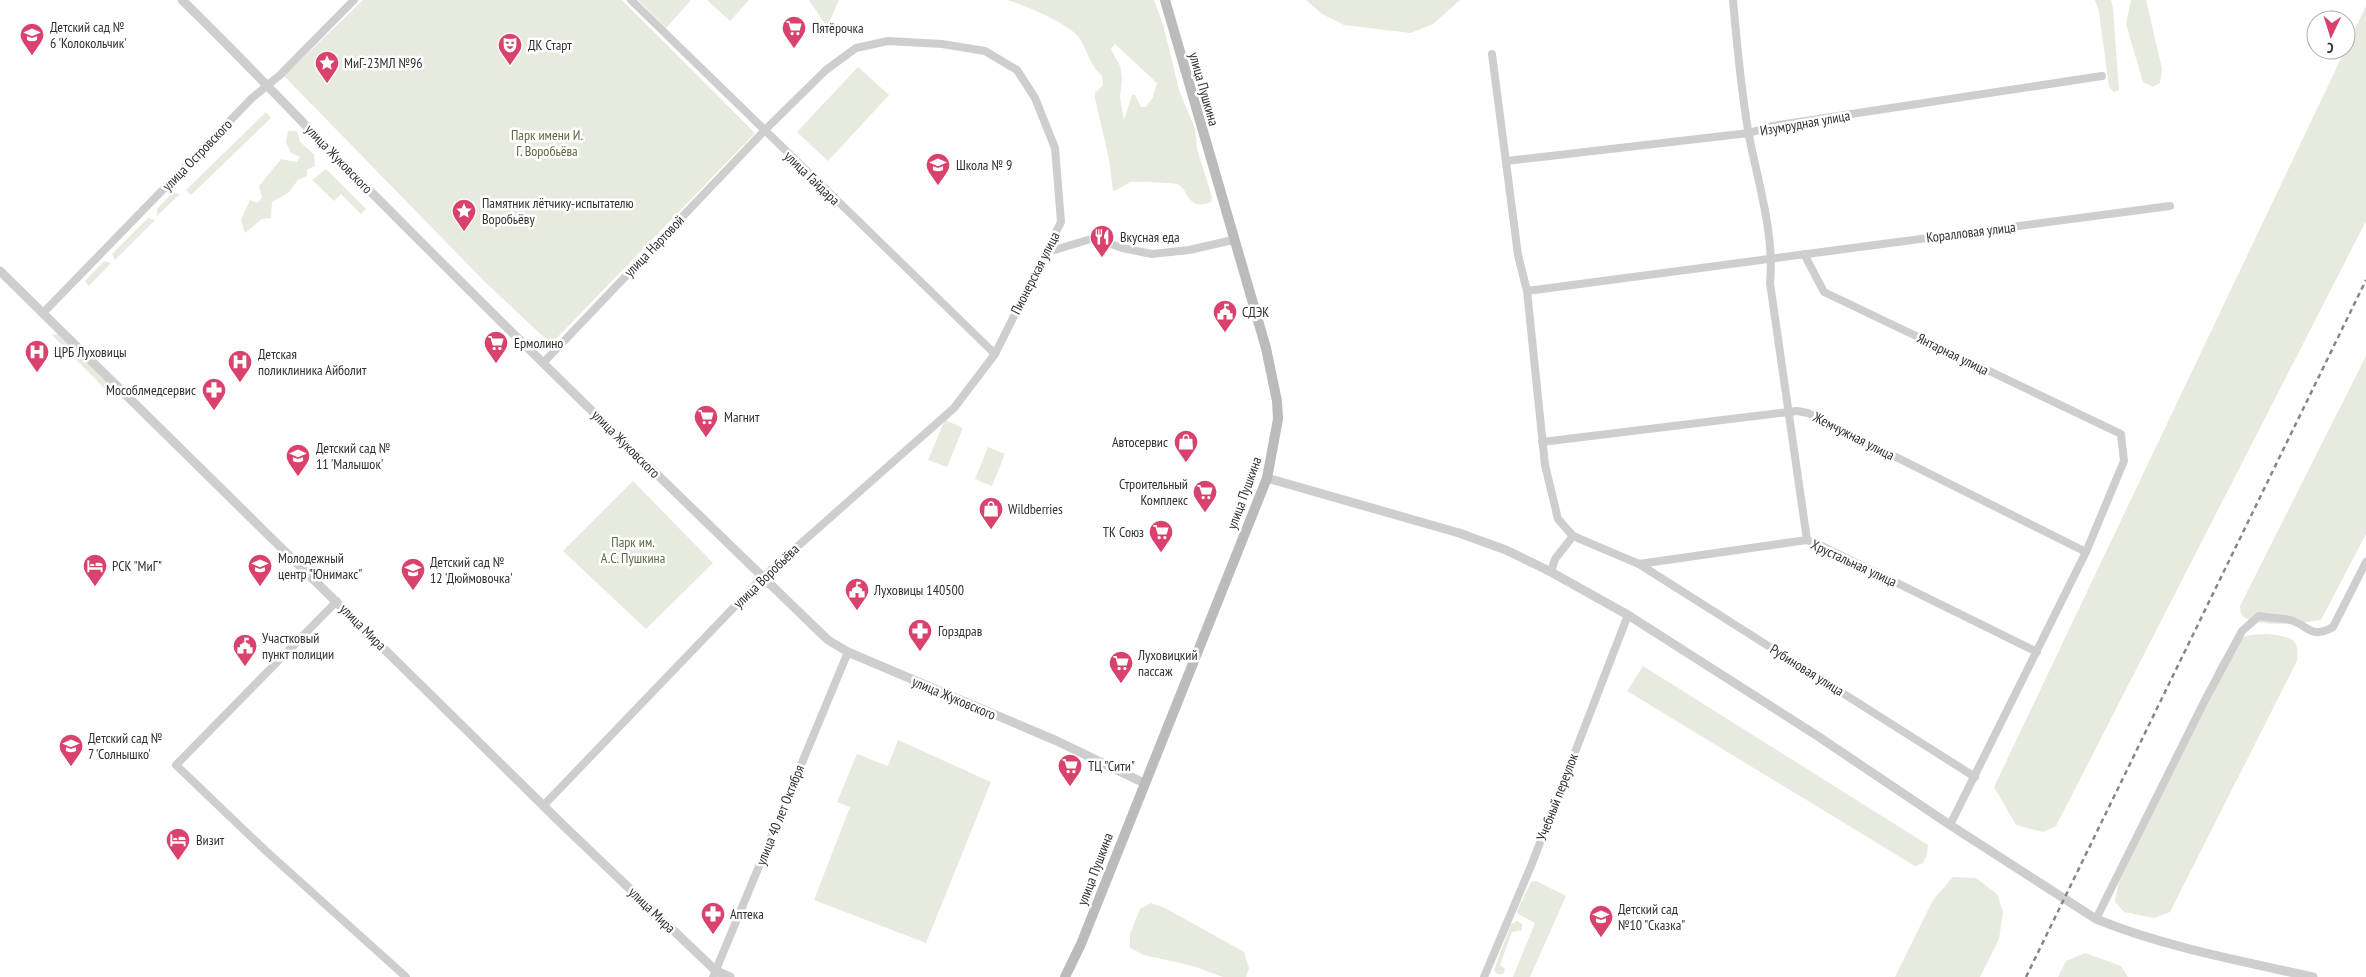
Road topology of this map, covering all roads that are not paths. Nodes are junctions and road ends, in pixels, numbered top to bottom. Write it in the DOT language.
graph roads {
  1 [pos="182,0"];
  2 [pos="354,0"];
  3 [pos="631,0"];
  4 [pos="1165,0"];
  5 [pos="1733,0"];
  6 [pos="1492,54"];
  7 [pos="2102,76"];
  8 [pos="269,85"];
  9 [pos="764,131"];
  10 [pos="1749,133"];
  11 [pos="1506,161"];
  12 [pos="2170,206"];
  13 [pos="1233,240"];
  14 [pos="1048,252"];
  15 [pos="1804,254"];
  16 [pos="1772,260"];
  17 [pos="0,271"];
  18 [pos="1527,291"];
  19 [pos="43,313"];
  20 [pos="994,354"];
  21 [pos="544,362"];
  22 [pos="1789,411"];
  23 [pos="1542,442"];
  24 [pos="1267,478"];
  25 [pos="1573,536"];
  26 [pos="1807,540"];
  27 [pos="2086,552"];
  28 [pos="2366,562"];
  29 [pos="1639,564"];
  30 [pos="1551,572"];
  31 [pos="763,577"];
  32 [pos="337,601"];
  33 [pos="1628,615"];
  34 [pos="848,652"];
  35 [pos="2038,652"];
  36 [pos="1974,777"];
  37 [pos="1144,783"];
  38 [pos="543,806"];
  39 [pos="1950,825"];
  40 [pos="2096,919"];
  41 [pos="715,974"];
  42 [pos="406,977"];
  43 [pos="730,977"];
  44 [pos="1065,977"];
  45 [pos="1484,977"];
  46 [pos="2312,977"];
  1 -- 8 [label="street, улица Жуковского"];
  2 -- 8 [label="street, улица Островского"];
  3 -- 9 [label="street, улица Гайдара"];
  4 -- 13 [label="main road, улица Пушкина"];
  5 -- 10 [label="street"];
  6 -- 11 [label="street"];
  7 -- 10 [label="street, Изумрудная улица"];
  8 -- 19 [label="street, улица Островского"];
  8 -- 21 [label="street, улица Жуковского"];
  9 -- 14 [label="street, Пионерская улица"];
  9 -- 20 [label="street, улица Гайдара"];
  9 -- 21 [label="street, улица Нартовой"];
  10 -- 11 [label="street, Изумрудная улица"];
  10 -- 16 [label="street"];
  11 -- 18 [label="street"];
  12 -- 15 [label="street, Коралловая улица"];
  13 -- 14 [label="street"];
  13 -- 24 [label="main road, улица Пушкина"];
  14 -- 20 [label="street, Пионерская улица"];
  15 -- 16 [label="street, Коралловая улица"];
  15 -- 27 [label="street, Янтарная улица"];
  16 -- 18 [label="street"];
  16 -- 22 [label="street"];
  17 -- 19 [label="street, улица Мира"];
  18 -- 23 [label="street"];
  19 -- 32 [label="street, улица Мира"];
  20 -- 31 [label="street, улица Воробьёва"];
  21 -- 31 [label="street, улица Жуковского"];
  22 -- 23 [label="street, Жемчужная улица"];
  22 -- 26 [label="street"];
  22 -- 27 [label="street, Жемчужная улица"];
  23 -- 25 [label="street"];
  24 -- 30 [label="street"];
  24 -- 37 [label="main road, улица Пушкина"];
  25 -- 29 [label="street"];
  25 -- 30 [label="street"];
  26 -- 29 [label="street, Хрустальная улица"];
  26 -- 35 [label="street, Хрустальная улица"];
  27 -- 35 [label="street"];
  28 -- 40 [label="street"];
  29 -- 36 [label="street, Рубиновая улица"];
  30 -- 33 [label="street"];
  31 -- 34 [label="street, улица Жуковского"];
  31 -- 38 [label="street, улица Воробьёва"];
  32 -- 38 [label="street, улица Мира"];
  32 -- 42 [label="street"];
  33 -- 39 [label="street"];
  33 -- 45 [label="street, Учебный переулок"];
  34 -- 37 [label="street, улица Жуковского"];
  34 -- 41 [label="street, улица 40 лет Октября"];
  35 -- 36 [label="street"];
  36 -- 39 [label="street"];
  37 -- 44 [label="main road, улица Пушкина"];
  38 -- 41 [label="street, улица Мира"];
  39 -- 40 [label="street"];
  40 -- 46 [label="street"];
  41 -- 43 [label="street, улица Мира"];
}
